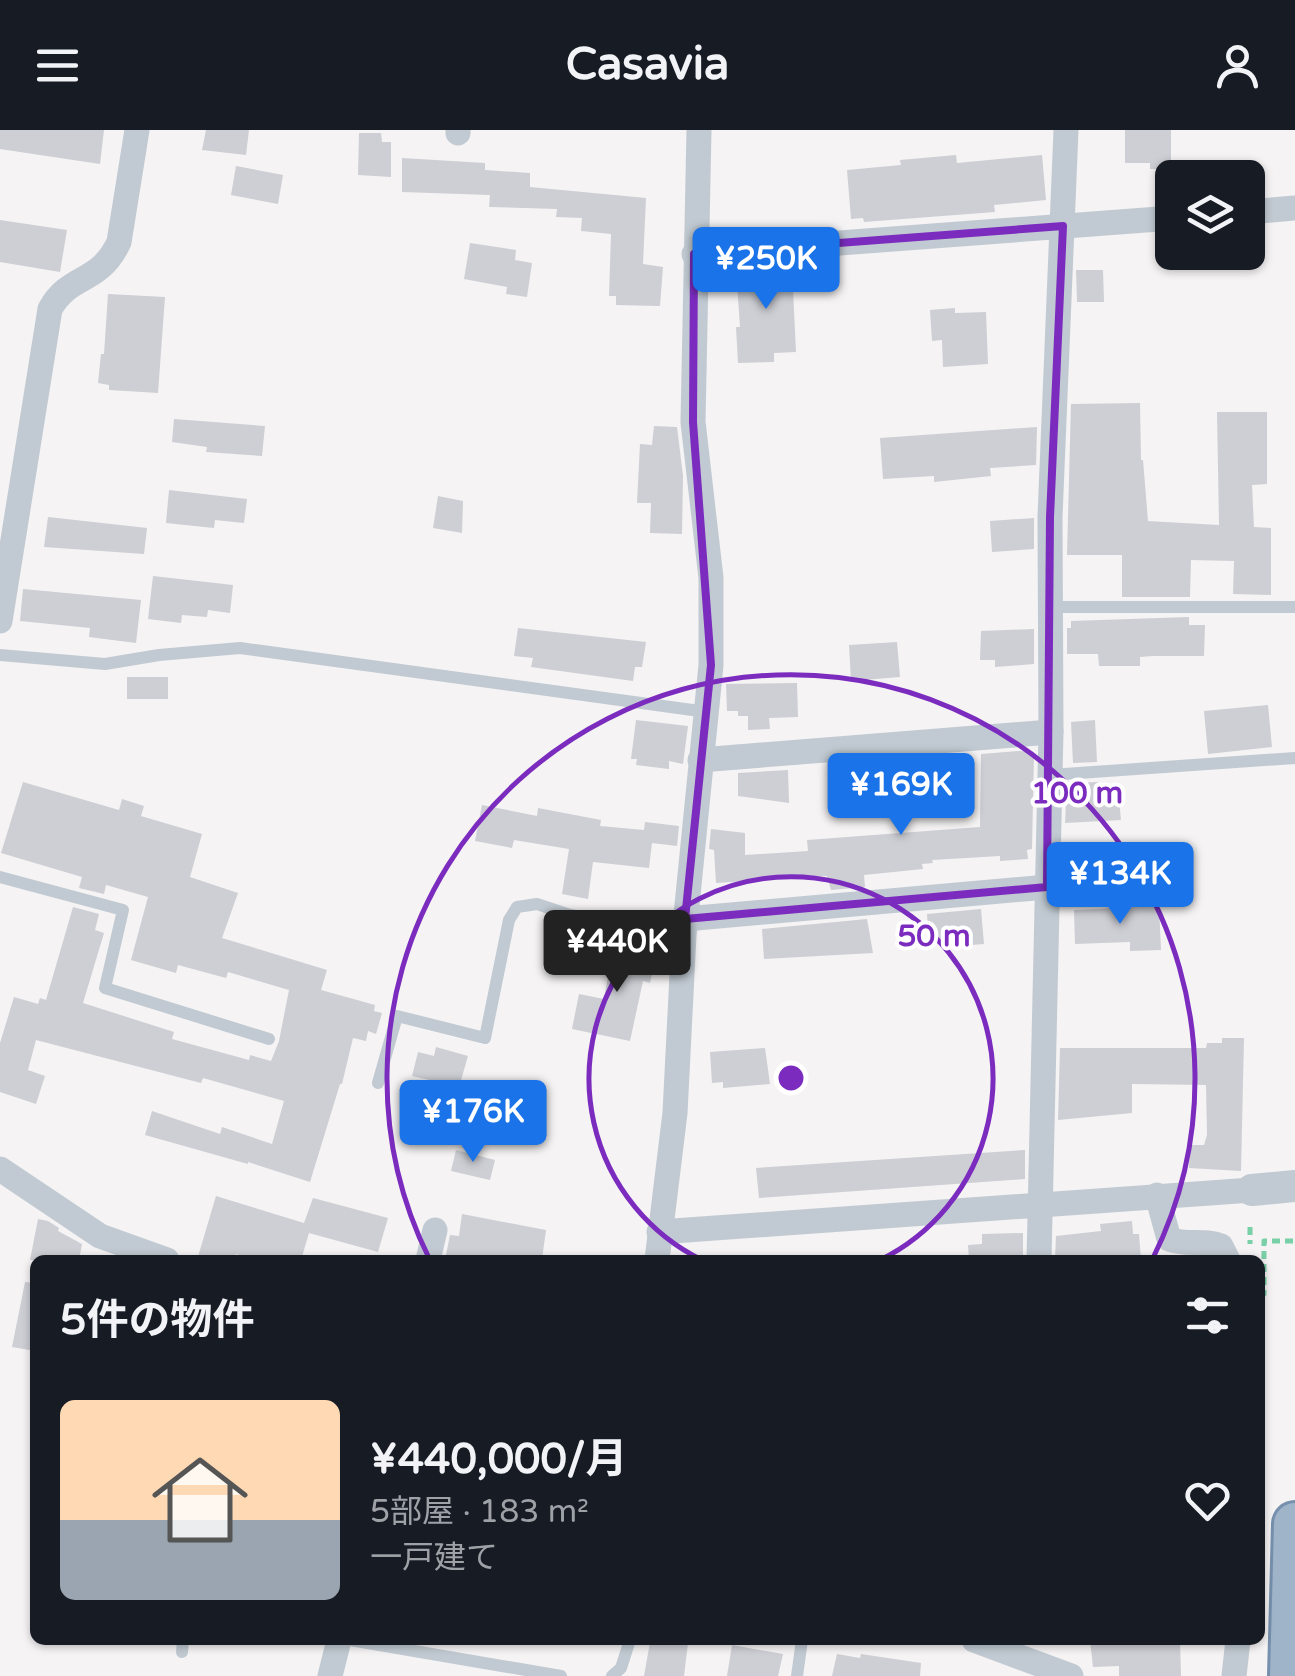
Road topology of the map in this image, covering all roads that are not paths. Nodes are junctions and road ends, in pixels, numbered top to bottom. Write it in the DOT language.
graph roads {
  1 [pos="137,130"];
  2 [pos="699,130"];
  3 [pos="1066,130"];
  4 [pos="1295,208"];
  5 [pos="1265,211"];
  6 [pos="1155,219"];
  7 [pos="1064,226"];
  8 [pos="694,254"];
  9 [pos="12,471"];
  10 [pos="1052,607"];
  11 [pos="1295,607"];
  12 [pos="0,621"];
  13 [pos="0,655"];
  14 [pos="707,712"];
  15 [pos="1051,732"];
  16 [pos="1295,758"];
  17 [pos="700,760"];
  18 [pos="1050,775"];
  19 [pos="0,877"];
  20 [pos="1048,887"];
  21 [pos="684,927"];
  22 [pos="269,1038"];
  23 [pos="378,1083"];
  24 [pos="0,1169"];
  25 [pos="1295,1186"];
  26 [pos="1252,1190"];
  27 [pos="1157,1196"];
  28 [pos="1040,1207"];
  29 [pos="434,1230"];
  30 [pos="660,1232"];
  31 [pos="98,1248"];
  32 [pos="138,1255"];
  33 [pos="429,1255"];
  34 [pos="658,1255"];
  35 [pos="1040,1255"];
  36 [pos="1226,1255"];
  37 [pos="1295,1524"];
  38 [pos="338,1645"];
  39 [pos="379,1645"];
  40 [pos="628,1645"];
  41 [pos="801,1645"];
  42 [pos="988,1645"];
  43 [pos="1237,1645"];
  44 [pos="1045,1665"];
  45 [pos="330,1676"];
  46 [pos="561,1676"];
  47 [pos="612,1676"];
  48 [pos="797,1676"];
  49 [pos="1234,1676"];
  50 [pos="1291,1676"];
  1 -- 9 [label="street"];
  2 -- 8 [label="street"];
  3 -- 7 [label="street"];
  4 -- 5 [label="street"];
  6 -- 7 [label="street"];
  7 -- 8 [label="street"];
  7 -- 10 [label="street"];
  8 -- 14 [label="street"];
  9 -- 12 [label="street"];
  10 -- 11 [label="lane"];
  10 -- 15 [label="street"];
  13 -- 14 [label="lane"];
  14 -- 17 [label="street"];
  15 -- 17 [label="street"];
  15 -- 18 [label="street"];
  16 -- 18 [label="lane"];
  17 -- 21 [label="street"];
  18 -- 20 [label="street"];
  19 -- 22 [label="lane"];
  20 -- 21 [label="street"];
  20 -- 28 [label="street"];
  21 -- 23 [label="lane"];
  21 -- 30 [label="street"];
  24 -- 31 [label="street"];
  25 -- 26 [label="street"];
  26 -- 27 [label="street"];
  27 -- 28 [label="street"];
  27 -- 36 [label="street"];
  28 -- 30 [label="street"];
  28 -- 35 [label="street"];
  29 -- 33 [label="street"];
  30 -- 34 [label="street"];
  31 -- 32 [label="street"];
  37 -- 50 [label="highway"];
  38 -- 45 [label="street"];
  39 -- 46 [label="lane"];
  40 -- 47 [label="lane"];
  41 -- 48 [label="lane"];
  42 -- 44 [label="street"];
  43 -- 49 [label="street"];
}
